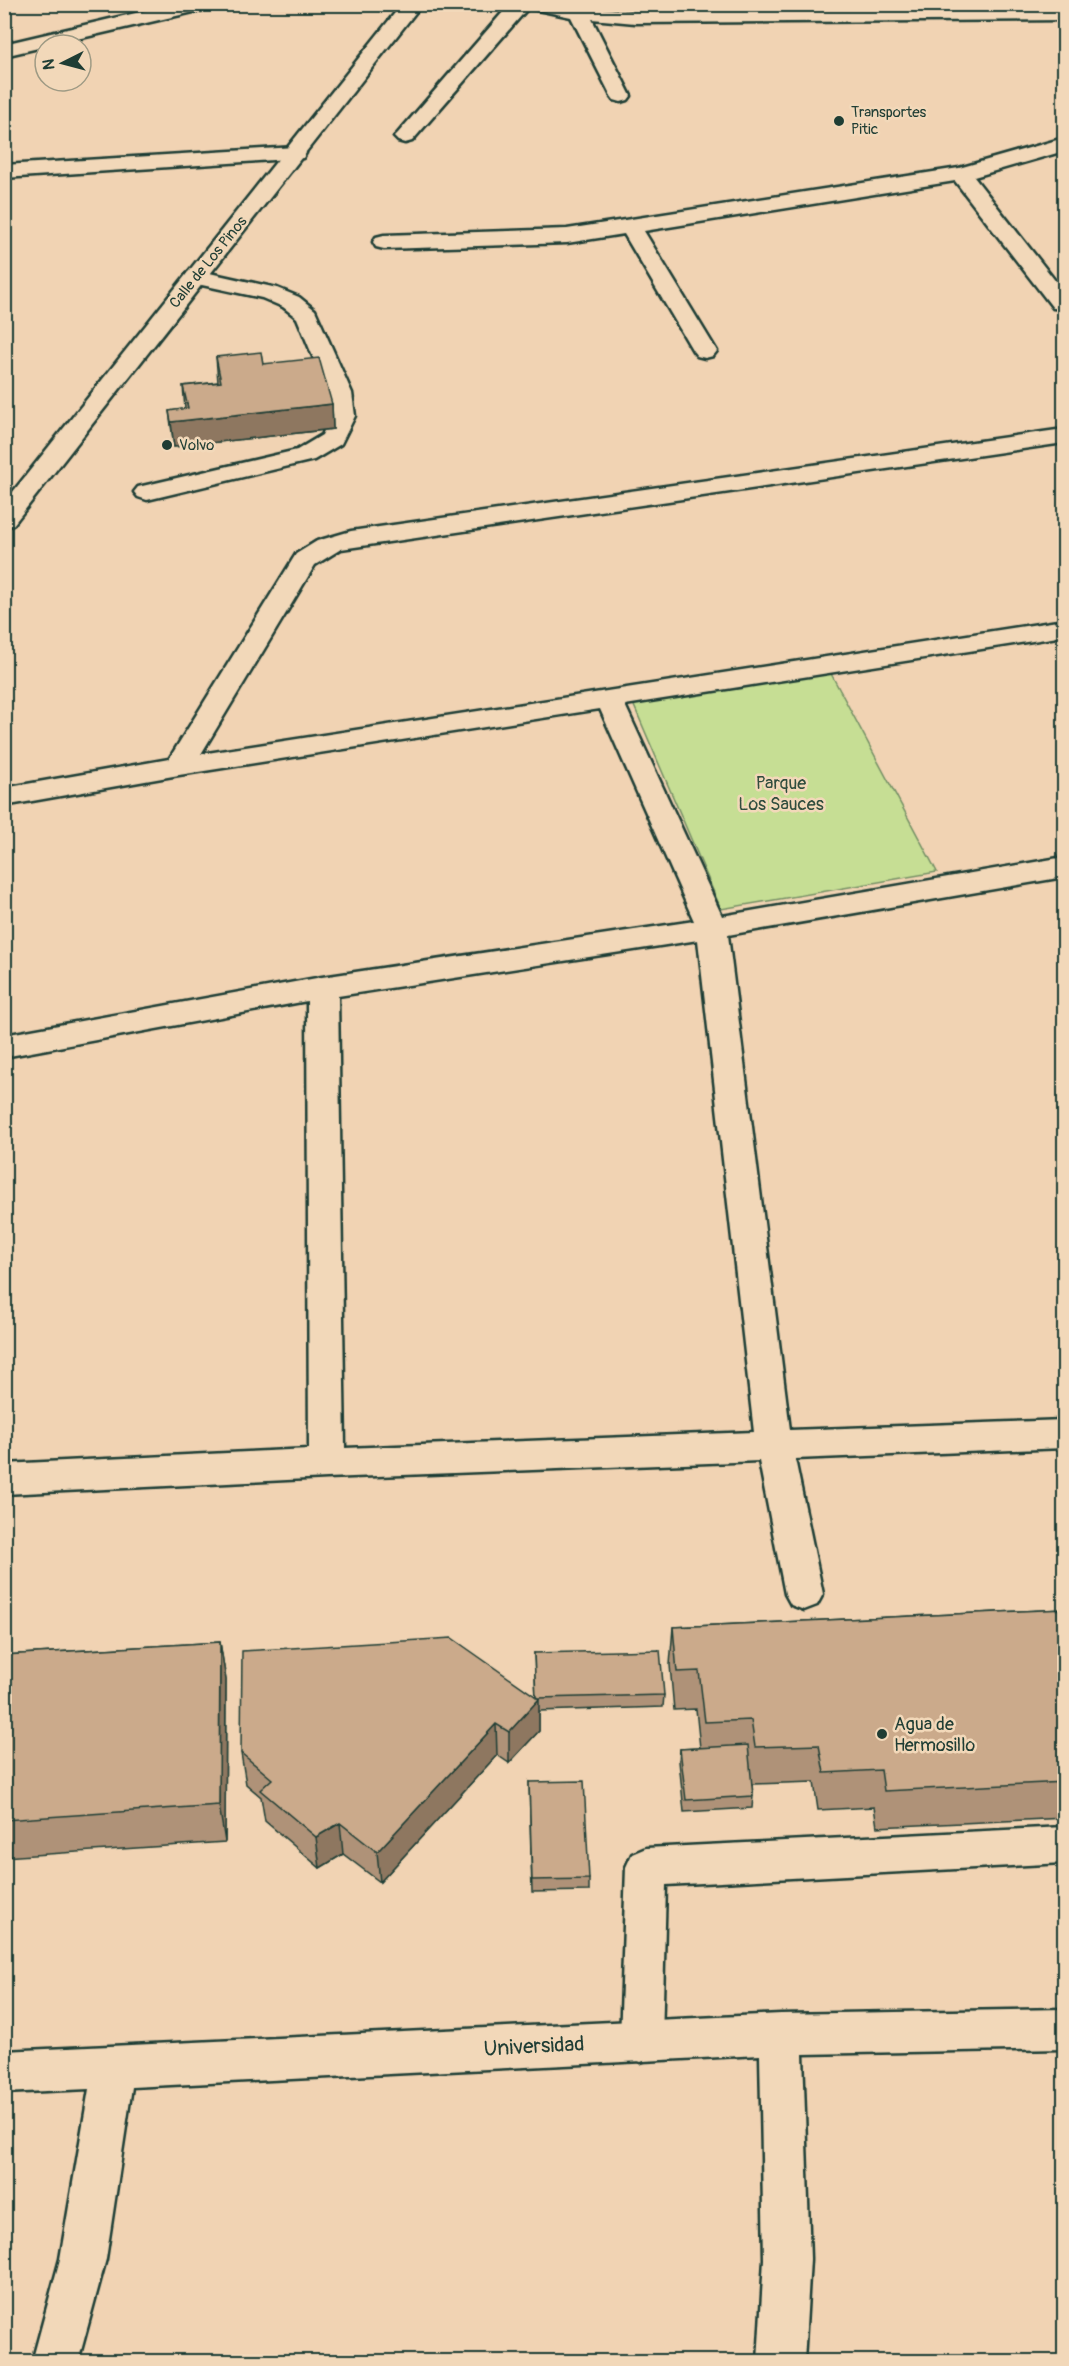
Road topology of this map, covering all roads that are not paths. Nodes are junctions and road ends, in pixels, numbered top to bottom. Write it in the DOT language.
graph roads {
  1 [pos="202,4"];
  2 [pos="413,4"];
  3 [pos="521,4"];
  4 [pos="535,4"];
  5 [pos="579,8"];
  6 [pos="1065,14"];
  7 [pos="4,50"];
  8 [pos="621,96"];
  9 [pos="405,136"];
  10 [pos="1065,144"];
  11 [pos="295,153"];
  12 [pos="4,172"];
  13 [pos="961,174"];
  14 [pos="630,226"];
  15 [pos="384,242"];
  16 [pos="196,277"];
  17 [pos="1065,302"];
  18 [pos="705,351"];
  19 [pos="1065,436"];
  20 [pos="147,492"];
  21 [pos="4,520"];
  22 [pos="1065,628"];
  23 [pos="609,699"];
  24 [pos="179,766"];
  25 [pos="4,797"];
  26 [pos="1065,867"];
  27 [pos="712,928"];
  28 [pos="322,988"];
  29 [pos="4,1046"];
  30 [pos="1065,1434"];
  31 [pos="774,1447"];
  32 [pos="327,1463"];
  33 [pos="4,1479"];
  34 [pos="804,1593"];
  35 [pos="1065,1845"];
  36 [pos="1065,2029"];
  37 [pos="781,2034"];
  38 [pos="641,2041"];
  39 [pos="114,2067"];
  40 [pos="4,2072"];
  41 [pos="56,2361"];
  42 [pos="781,2361"];
  1 -- 7 [label="street"];
  2 -- 11 [label="street, Calle de Los Pinos"];
  3 -- 9 [label="street"];
  4 -- 5 [label="street"];
  5 -- 6 [label="street"];
  5 -- 8 [label="street"];
  10 -- 13 [label="street"];
  11 -- 12 [label="street"];
  11 -- 16 [label="street, Calle de Los Pinos"];
  13 -- 14 [label="street"];
  13 -- 17 [label="street"];
  14 -- 15 [label="street"];
  14 -- 18 [label="street"];
  16 -- 20 [label="street"];
  16 -- 21 [label="street, Calle de Los Pinos"];
  19 -- 24 [label="street"];
  22 -- 23 [label="street"];
  23 -- 24 [label="street"];
  23 -- 27 [label="street"];
  24 -- 25 [label="street"];
  26 -- 27 [label="street"];
  27 -- 28 [label="street"];
  27 -- 31 [label="street"];
  28 -- 29 [label="street"];
  28 -- 32 [label="street"];
  30 -- 31 [label="street"];
  31 -- 32 [label="street"];
  31 -- 34 [label="street"];
  32 -- 33 [label="street"];
  35 -- 38 [label="street"];
  36 -- 37 [label="street, Universidad"];
  37 -- 38 [label="street, Universidad"];
  37 -- 42 [label="street"];
  38 -- 39 [label="street, Universidad"];
  39 -- 40 [label="street, Universidad"];
  39 -- 41 [label="street"];
}
